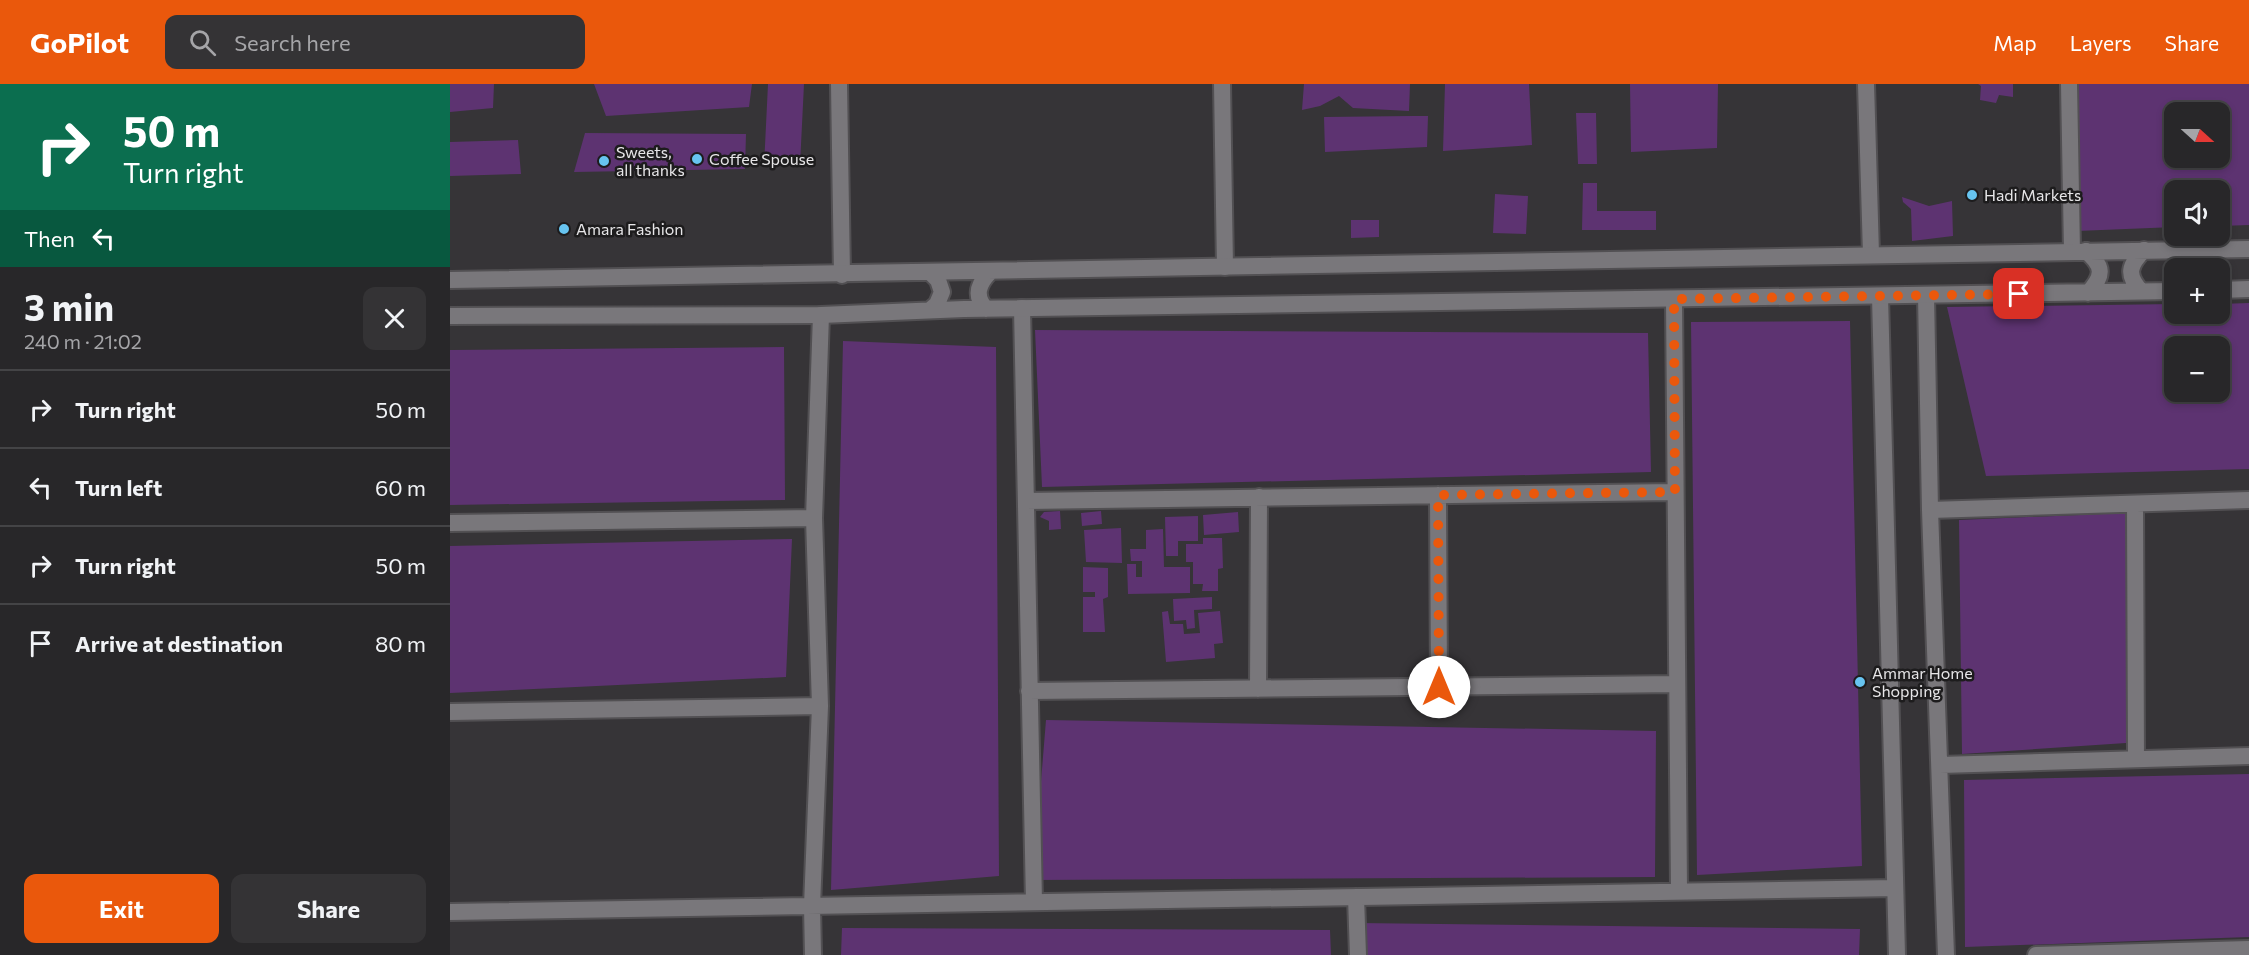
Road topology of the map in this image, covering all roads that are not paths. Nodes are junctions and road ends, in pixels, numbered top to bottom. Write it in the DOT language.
graph roads {
  1 [pos="839,84"];
  2 [pos="1222,84"];
  3 [pos="1866,84"];
  4 [pos="2069,84"];
  5 [pos="2249,249"];
  6 [pos="2144,250"];
  7 [pos="2079,251"];
  8 [pos="1871,254"];
  9 [pos="1225,267"];
  10 [pos="990,272"];
  11 [pos="931,273"];
  12 [pos="842,275"];
  13 [pos="450,280"];
  14 [pos="2249,289"];
  15 [pos="2230,290"];
  16 [pos="2141,291"];
  17 [pos="2164,291"];
  18 [pos="2088,292"];
  19 [pos="1926,295"];
  20 [pos="1880,296"];
  21 [pos="1674,299"];
  22 [pos="1022,308"];
  23 [pos="986,309"];
  24 [pos="930,310"];
  25 [pos="821,315"];
  26 [pos="450,316"];
  27 [pos="1675,492"];
  28 [pos="1438,495"];
  29 [pos="1259,498"];
  30 [pos="2249,500"];
  31 [pos="1026,501"];
  32 [pos="2135,504"];
  33 [pos="1930,510"];
  34 [pos="814,518"];
  35 [pos="450,522"];
  36 [pos="1677,684"];
  37 [pos="1439,687"];
  38 [pos="1258,689"];
  39 [pos="1029,692"];
  40 [pos="820,706"];
  41 [pos="450,712"];
  42 [pos="2249,756"];
  43 [pos="2136,758"];
  44 [pos="1940,765"];
  45 [pos="1895,888"];
  46 [pos="1679,891"];
  47 [pos="1356,897"];
  48 [pos="1034,902"];
  49 [pos="812,906"];
  50 [pos="450,912"];
  51 [pos="2249,949"];
  52 [pos="2140,953"];
  53 [pos="813,955"];
  54 [pos="1358,955"];
  55 [pos="1897,955"];
  56 [pos="1946,955"];
  57 [pos="2036,955"];
  1 -- 12 [label="street"];
  2 -- 9 [label="street"];
  3 -- 8 [label="street"];
  4 -- 7 [label="street"];
  5 -- 6 [label="street"];
  6 -- 7 [label="street"];
  6 -- 16 [label="street"];
  7 -- 8 [label="street"];
  7 -- 18 [label="street"];
  8 -- 9 [label="street"];
  9 -- 10 [label="street"];
  10 -- 11 [label="street"];
  10 -- 23 [label="street"];
  11 -- 12 [label="street"];
  11 -- 24 [label="street"];
  12 -- 13 [label="street"];
  14 -- 15 [label="street"];
  16 -- 17 [label="street"];
  16 -- 18 [label="street"];
  18 -- 19 [label="street"];
  19 -- 20 [label="street"];
  19 -- 33 [label="street"];
  20 -- 21 [label="street"];
  20 -- 45 [label="street"];
  21 -- 22 [label="street"];
  21 -- 27 [label="street"];
  22 -- 23 [label="street"];
  22 -- 31 [label="street"];
  23 -- 24 [label="street"];
  24 -- 25 [label="street"];
  25 -- 26 [label="street"];
  25 -- 34 [label="street"];
  27 -- 28 [label="street"];
  27 -- 36 [label="street"];
  28 -- 29 [label="street"];
  28 -- 37 [label="street"];
  29 -- 31 [label="street"];
  29 -- 38 [label="street"];
  30 -- 32 [label="street"];
  31 -- 39 [label="street"];
  32 -- 33 [label="street"];
  32 -- 43 [label="street"];
  33 -- 44 [label="street"];
  34 -- 35 [label="street"];
  34 -- 40 [label="street"];
  36 -- 37 [label="street"];
  36 -- 46 [label="street"];
  37 -- 38 [label="street"];
  38 -- 39 [label="street"];
  39 -- 48 [label="street"];
  40 -- 41 [label="street"];
  40 -- 49 [label="street"];
  42 -- 43 [label="street"];
  43 -- 44 [label="street"];
  44 -- 56 [label="street"];
  45 -- 46 [label="street"];
  45 -- 55 [label="street"];
  46 -- 47 [label="street"];
  47 -- 48 [label="street"];
  47 -- 54 [label="street"];
  48 -- 49 [label="street"];
  49 -- 50 [label="street"];
  49 -- 53 [label="street"];
  51 -- 52 [label="street"];
  52 -- 57 [label="street"];
}
